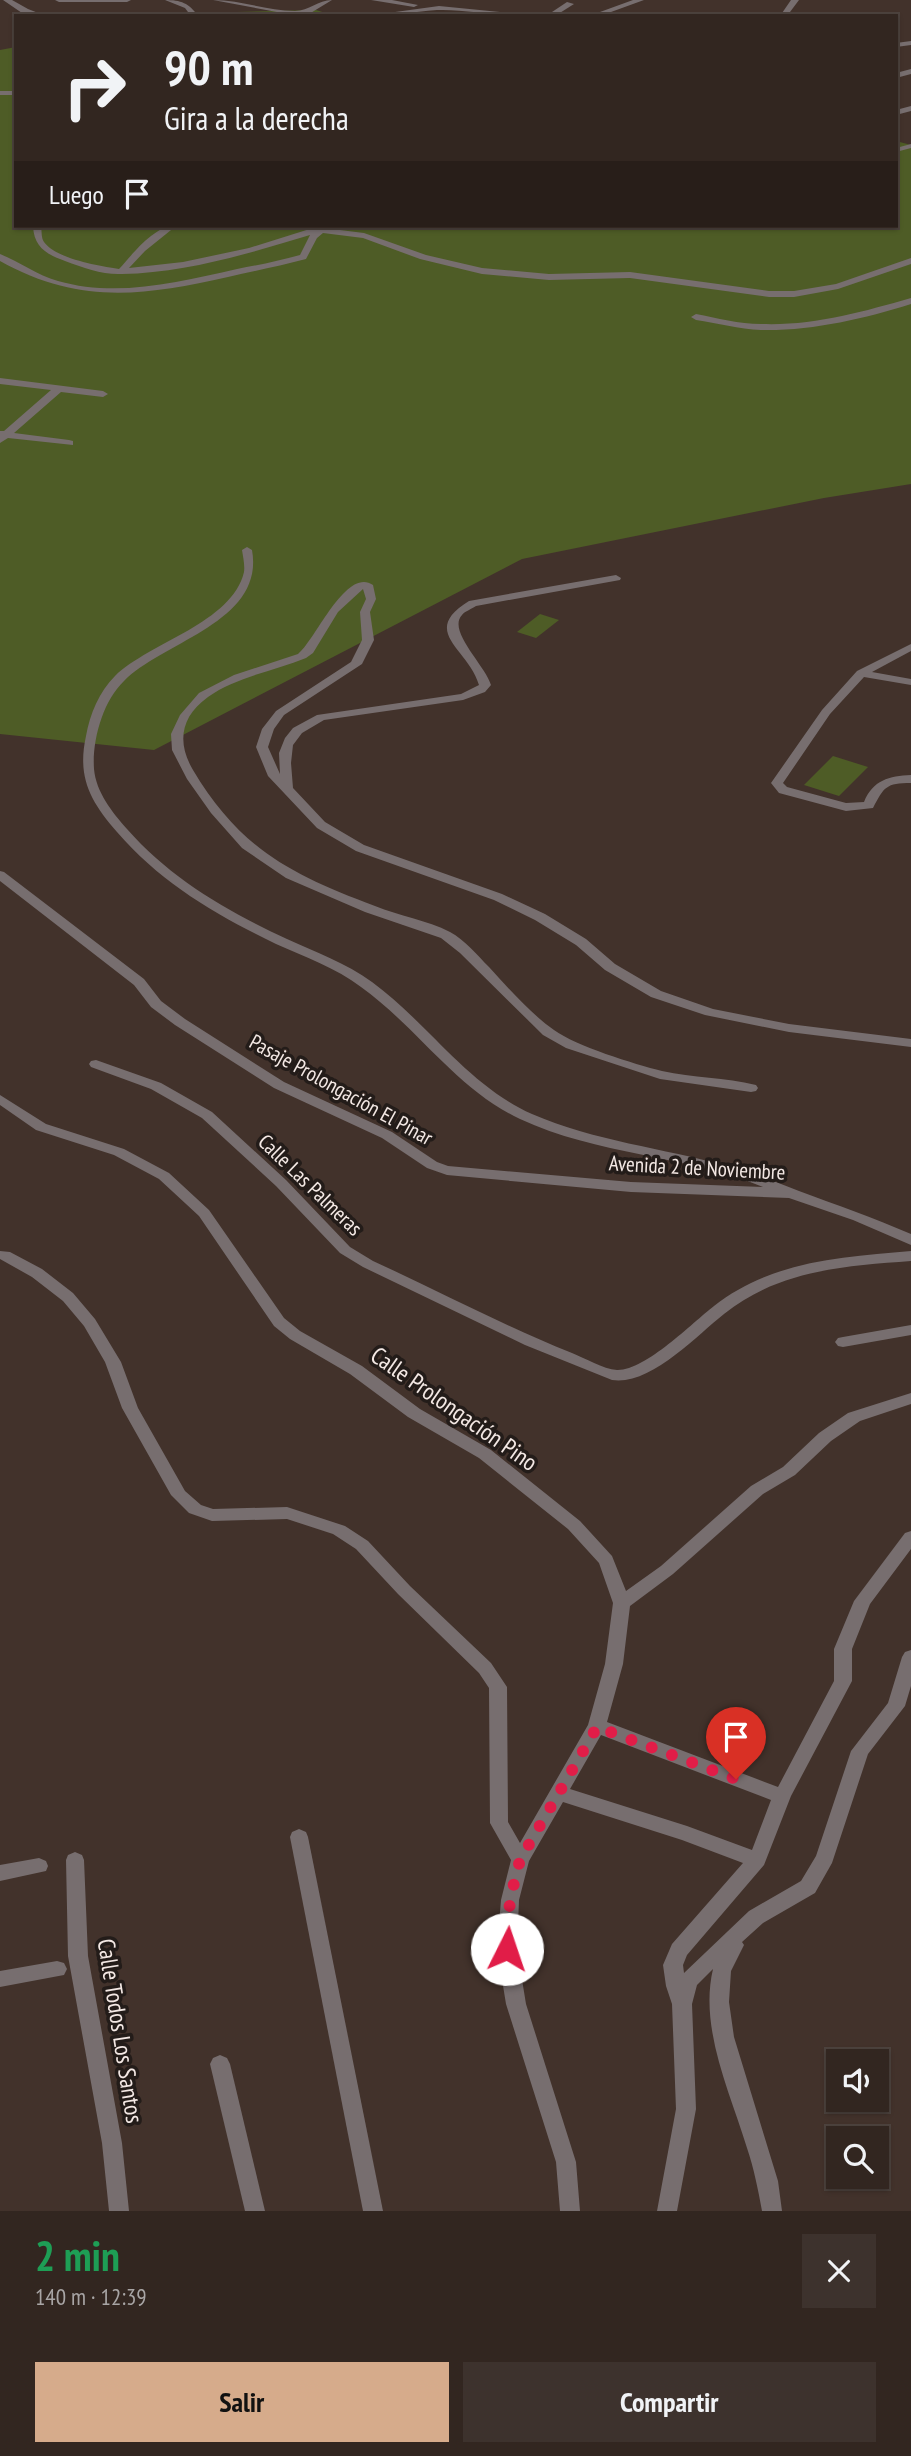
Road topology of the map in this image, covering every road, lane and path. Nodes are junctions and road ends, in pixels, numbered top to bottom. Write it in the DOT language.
graph roads {
  1 [pos="7,0"];
  2 [pos="59,0"];
  3 [pos="127,0"];
  4 [pos="169,0"];
  5 [pos="216,0"];
  6 [pos="328,0"];
  7 [pos="375,0"];
  8 [pos="480,0"];
  9 [pos="640,0"];
  10 [pos="570,4"];
  11 [pos="439,8"];
  12 [pos="463,11"];
  13 [pos="36,14"];
  14 [pos="194,14"];
  15 [pos="386,14"];
  16 [pos="497,14"];
  17 [pos="552,14"];
  18 [pos="598,14"];
  19 [pos="37,228"];
  20 [pos="169,228"];
  21 [pos="323,230"];
  22 [pos="0,257"];
  23 [pos="911,261"];
  24 [pos="121,272"];
  25 [pos="911,301"];
  26 [pos="696,317"];
  27 [pos="0,381"];
  28 [pos="59,388"];
  29 [pos="103,394"];
  30 [pos="2,436"];
  31 [pos="69,443"];
  32 [pos="247,550"];
  33 [pos="616,578"];
  34 [pos="911,647"];
  35 [pos="861,673"];
  36 [pos="911,682"];
  37 [pos="911,779"];
  38 [pos="287,790"];
  39 [pos="0,875"];
  40 [pos="909,1043"];
  41 [pos="96,1063"];
  42 [pos="751,1088"];
  43 [pos="0,1098"];
  44 [pos="472,1172"];
  45 [pos="790,1193"];
  46 [pos="911,1240"];
  47 [pos="5,1255"];
  48 [pos="911,1256"];
  49 [pos="911,1330"];
  50 [pos="843,1342"];
  51 [pos="911,1398"];
  52 [pos="911,1537"];
  53 [pos="622,1603"];
  54 [pos="911,1657"];
  55 [pos="597,1727"];
  56 [pos="559,1793"];
  57 [pos="782,1796"];
  58 [pos="299,1837"];
  59 [pos="75,1860"];
  60 [pos="520,1860"];
  61 [pos="757,1860"];
  62 [pos="39,1866"];
  63 [pos="0,1873"];
  64 [pos="756,1917"];
  65 [pos="57,1969"];
  66 [pos="0,1979"];
  67 [pos="682,2004"];
  68 [pos="220,2064"];
  69 [pos="119,2211"];
  70 [pos="255,2211"];
  71 [pos="373,2211"];
  72 [pos="570,2211"];
  73 [pos="667,2211"];
  74 [pos="772,2211"];
  1 -- 13 [label="street"];
  2 -- 3 [label="street"];
  4 -- 14 [label="street"];
  5 -- 6 [label="street"];
  7 -- 11 [label="street"];
  8 -- 12 [label="street"];
  9 -- 18 [label="street"];
  10 -- 17 [label="street"];
  11 -- 12 [label="street"];
  11 -- 15 [label="street"];
  12 -- 16 [label="street"];
  19 -- 24 [label="street"];
  20 -- 24 [label="street"];
  21 -- 22 [label="street"];
  21 -- 23 [label="street"];
  21 -- 24 [label="street"];
  25 -- 26 [label="street"];
  27 -- 28 [label="street"];
  28 -- 29 [label="street"];
  28 -- 30 [label="street"];
  30 -- 31 [label="street"];
  32 -- 45 [label="street"];
  33 -- 38 [label="street"];
  34 -- 35 [label="street"];
  35 -- 36 [label="street"];
  35 -- 37 [label="street"];
  38 -- 40 [label="street"];
  38 -- 42 [label="street"];
  39 -- 44 [label="street, Pasaje Prolongación El Pinar"];
  41 -- 48 [label="street, Calle Las Palmeras"];
  43 -- 53 [label="street, Calle Prolongación Pino"];
  44 -- 45 [label="street, Avenida 2 de Noviembre"];
  45 -- 46 [label="street, Avenida 2 de Noviembre"];
  47 -- 60 [label="street"];
  49 -- 50 [label="street"];
  51 -- 53 [label="street"];
  52 -- 57 [label="street"];
  53 -- 55 [label="street, Calle Prolongación Pino"];
  54 -- 64 [label="street"];
  55 -- 56 [label="street, Calle Prolongación Pino"];
  55 -- 57 [label="street"];
  56 -- 60 [label="street, Calle Prolongación Pino"];
  56 -- 61 [label="street"];
  57 -- 61 [label="street"];
  58 -- 71 [label="street"];
  59 -- 69 [label="street, Calle Todos Los Santos"];
  60 -- 72 [label="street, Calle Prolongación Pino"];
  61 -- 67 [label="street"];
  62 -- 63 [label="street"];
  64 -- 67 [label="street"];
  64 -- 74 [label="street"];
  65 -- 66 [label="street"];
  67 -- 73 [label="street"];
  68 -- 70 [label="street"];
}
